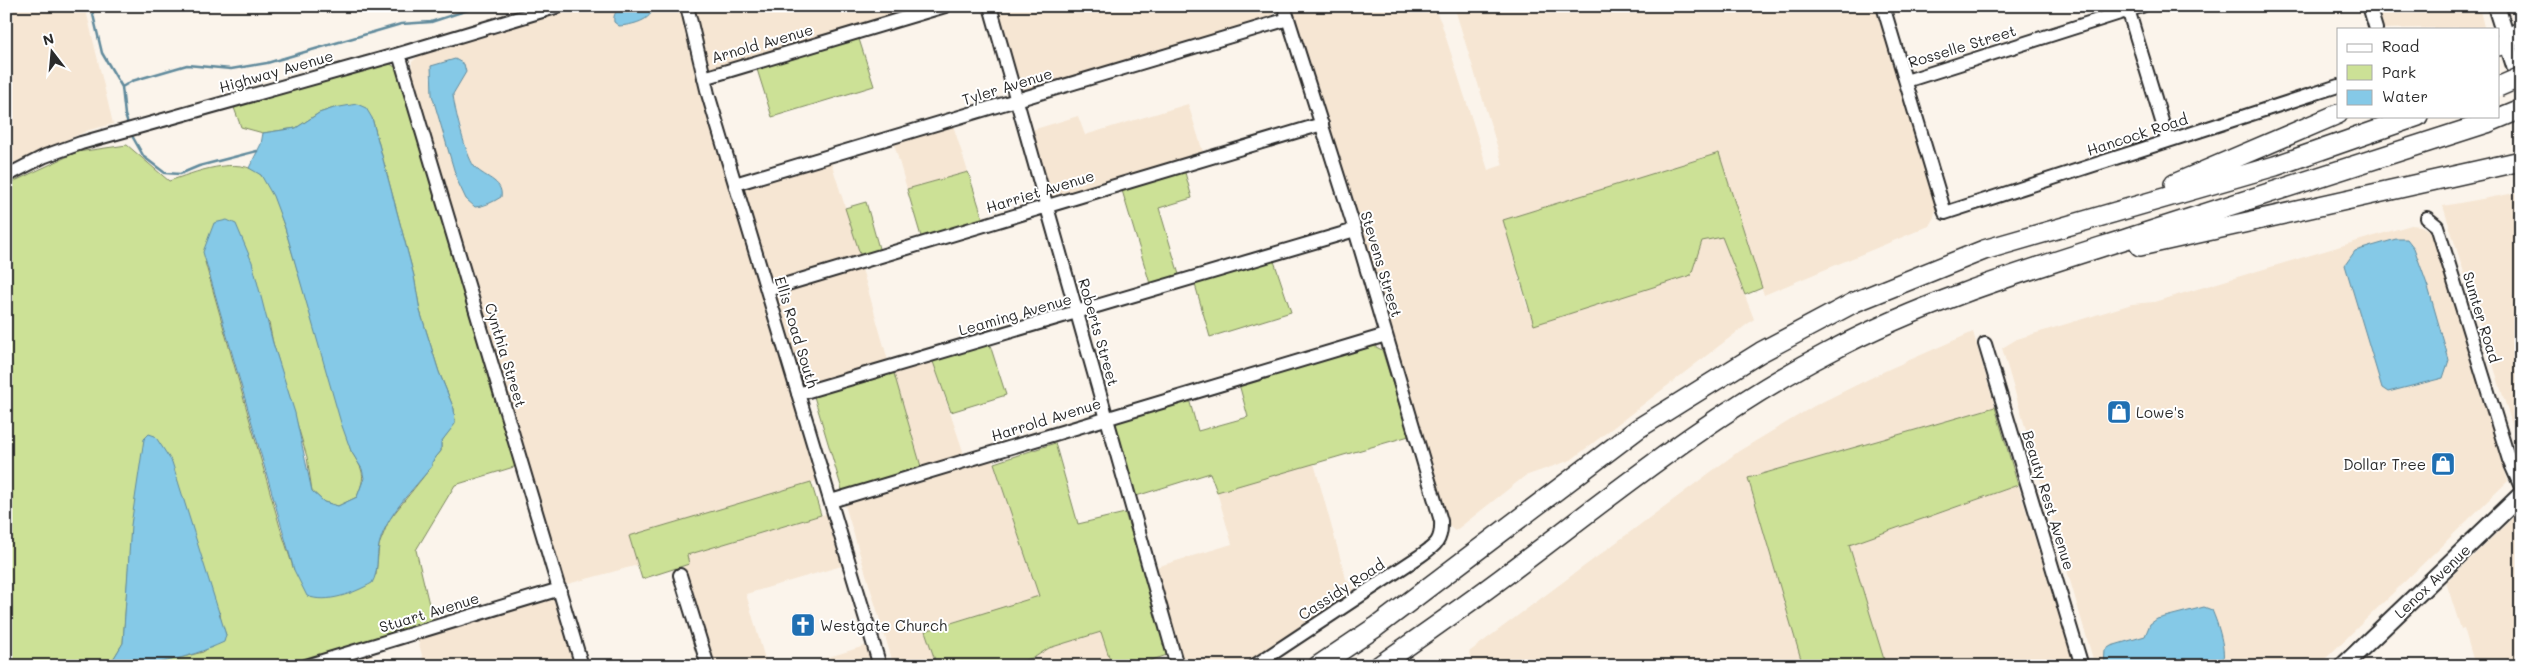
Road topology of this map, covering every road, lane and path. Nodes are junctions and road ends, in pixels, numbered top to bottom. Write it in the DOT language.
graph roads {
  1 [pos="559,6"];
  2 [pos="687,6"];
  3 [pos="945,6"];
  4 [pos="990,6"];
  5 [pos="1284,6"];
  6 [pos="1884,6"];
  7 [pos="2142,6"];
  8 [pos="2369,6"];
  9 [pos="2496,6"];
  10 [pos="2128,8"];
  11 [pos="1288,19"];
  12 [pos="2376,28"];
  13 [pos="2509,39"];
  14 [pos="399,54"];
  15 [pos="2521,77"];
  16 [pos="704,78"];
  17 [pos="1906,80"];
  18 [pos="2521,85"];
  19 [pos="2337,86"];
  20 [pos="2500,86"];
  21 [pos="1016,100"];
  22 [pos="2521,109"];
  23 [pos="2337,114"];
  24 [pos="2412,118"];
  25 [pos="2499,118"];
  26 [pos="2500,118"];
  27 [pos="1322,124"];
  28 [pos="2168,141"];
  29 [pos="2521,161"];
  30 [pos="6,176"];
  31 [pos="735,184"];
  32 [pos="1047,206"];
  33 [pos="2096,217"];
  34 [pos="2427,218"];
  35 [pos="1355,230"];
  36 [pos="2024,272"];
  37 [pos="767,290"];
  38 [pos="1076,313"];
  39 [pos="1386,336"];
  40 [pos="1985,344"];
  41 [pos="798,394"];
  42 [pos="1106,418"];
  43 [pos="2521,487"];
  44 [pos="2521,495"];
  45 [pos="830,501"];
  46 [pos="1442,533"];
  47 [pos="680,575"];
  48 [pos="560,589"];
  49 [pos="306,666"];
  50 [pos="582,666"];
  51 [pos="708,666"];
  52 [pos="880,666"];
  53 [pos="1177,666"];
  54 [pos="1254,666"];
  55 [pos="1318,666"];
  56 [pos="1379,666"];
  57 [pos="2082,666"];
  58 [pos="2344,666"];
  1 -- 14 [label="street, Highway Avenue"];
  2 -- 16 [label="street, Ellis Road South"];
  3 -- 16 [label="street, Arnold Avenue"];
  4 -- 21 [label="street, Roberts Street"];
  5 -- 11 [label="street, Stevens Street"];
  6 -- 17 [label="street"];
  7 -- 10 [label="street, Rosselle Street"];
  8 -- 12 [label="street"];
  9 -- 13 [label="main road"];
  10 -- 17 [label="street, Rosselle Street"];
  10 -- 28 [label="street"];
  11 -- 21 [label="street, Tyler Avenue"];
  11 -- 27 [label="street, Stevens Street"];
  13 -- 18 [label="main road"];
  14 -- 30 [label="street, Highway Avenue"];
  14 -- 48 [label="street, Cynthia Street"];
  15 -- 20 [label="highway, bridge"];
  16 -- 31 [label="street, Ellis Road South"];
  17 -- 28 [label="street, Hancock Road"];
  19 -- 28 [label="street, Hancock Road"];
  21 -- 31 [label="street, Tyler Avenue"];
  21 -- 32 [label="street, Roberts Street"];
  22 -- 26 [label="highway"];
  23 -- 33 [label="highway"];
  24 -- 33 [label="highway"];
  25 -- 36 [label="highway"];
  27 -- 32 [label="street, Harriet Avenue"];
  27 -- 35 [label="street, Stevens Street"];
  29 -- 36 [label="highway"];
  31 -- 37 [label="street, Ellis Road South"];
  32 -- 37 [label="street, Harriet Avenue"];
  32 -- 38 [label="street, Roberts Street"];
  33 -- 55 [label="highway"];
  34 -- 43 [label="street, Sumter Road"];
  35 -- 38 [label="street, Leaming Avenue"];
  35 -- 39 [label="street, Stevens Street"];
  36 -- 56 [label="highway"];
  37 -- 41 [label="street, Ellis Road South"];
  38 -- 41 [label="street, Leaming Avenue"];
  38 -- 42 [label="street, Roberts Street"];
  39 -- 42 [label="street, Harrold Avenue"];
  39 -- 46 [label="street, Stevens Street"];
  40 -- 57 [label="street, Beauty Rest Avenue"];
  41 -- 45 [label="street, Ellis Road South"];
  42 -- 45 [label="street, Harrold Avenue"];
  42 -- 53 [label="street, Roberts Street"];
  44 -- 58 [label="main road, Lenox Avenue"];
  45 -- 52 [label="street, Ellis Road South"];
  46 -- 54 [label="street, Cassidy Road"];
  47 -- 51 [label="street"];
  48 -- 49 [label="street, Stuart Avenue"];
  48 -- 50 [label="street, Cynthia Street"];
}
